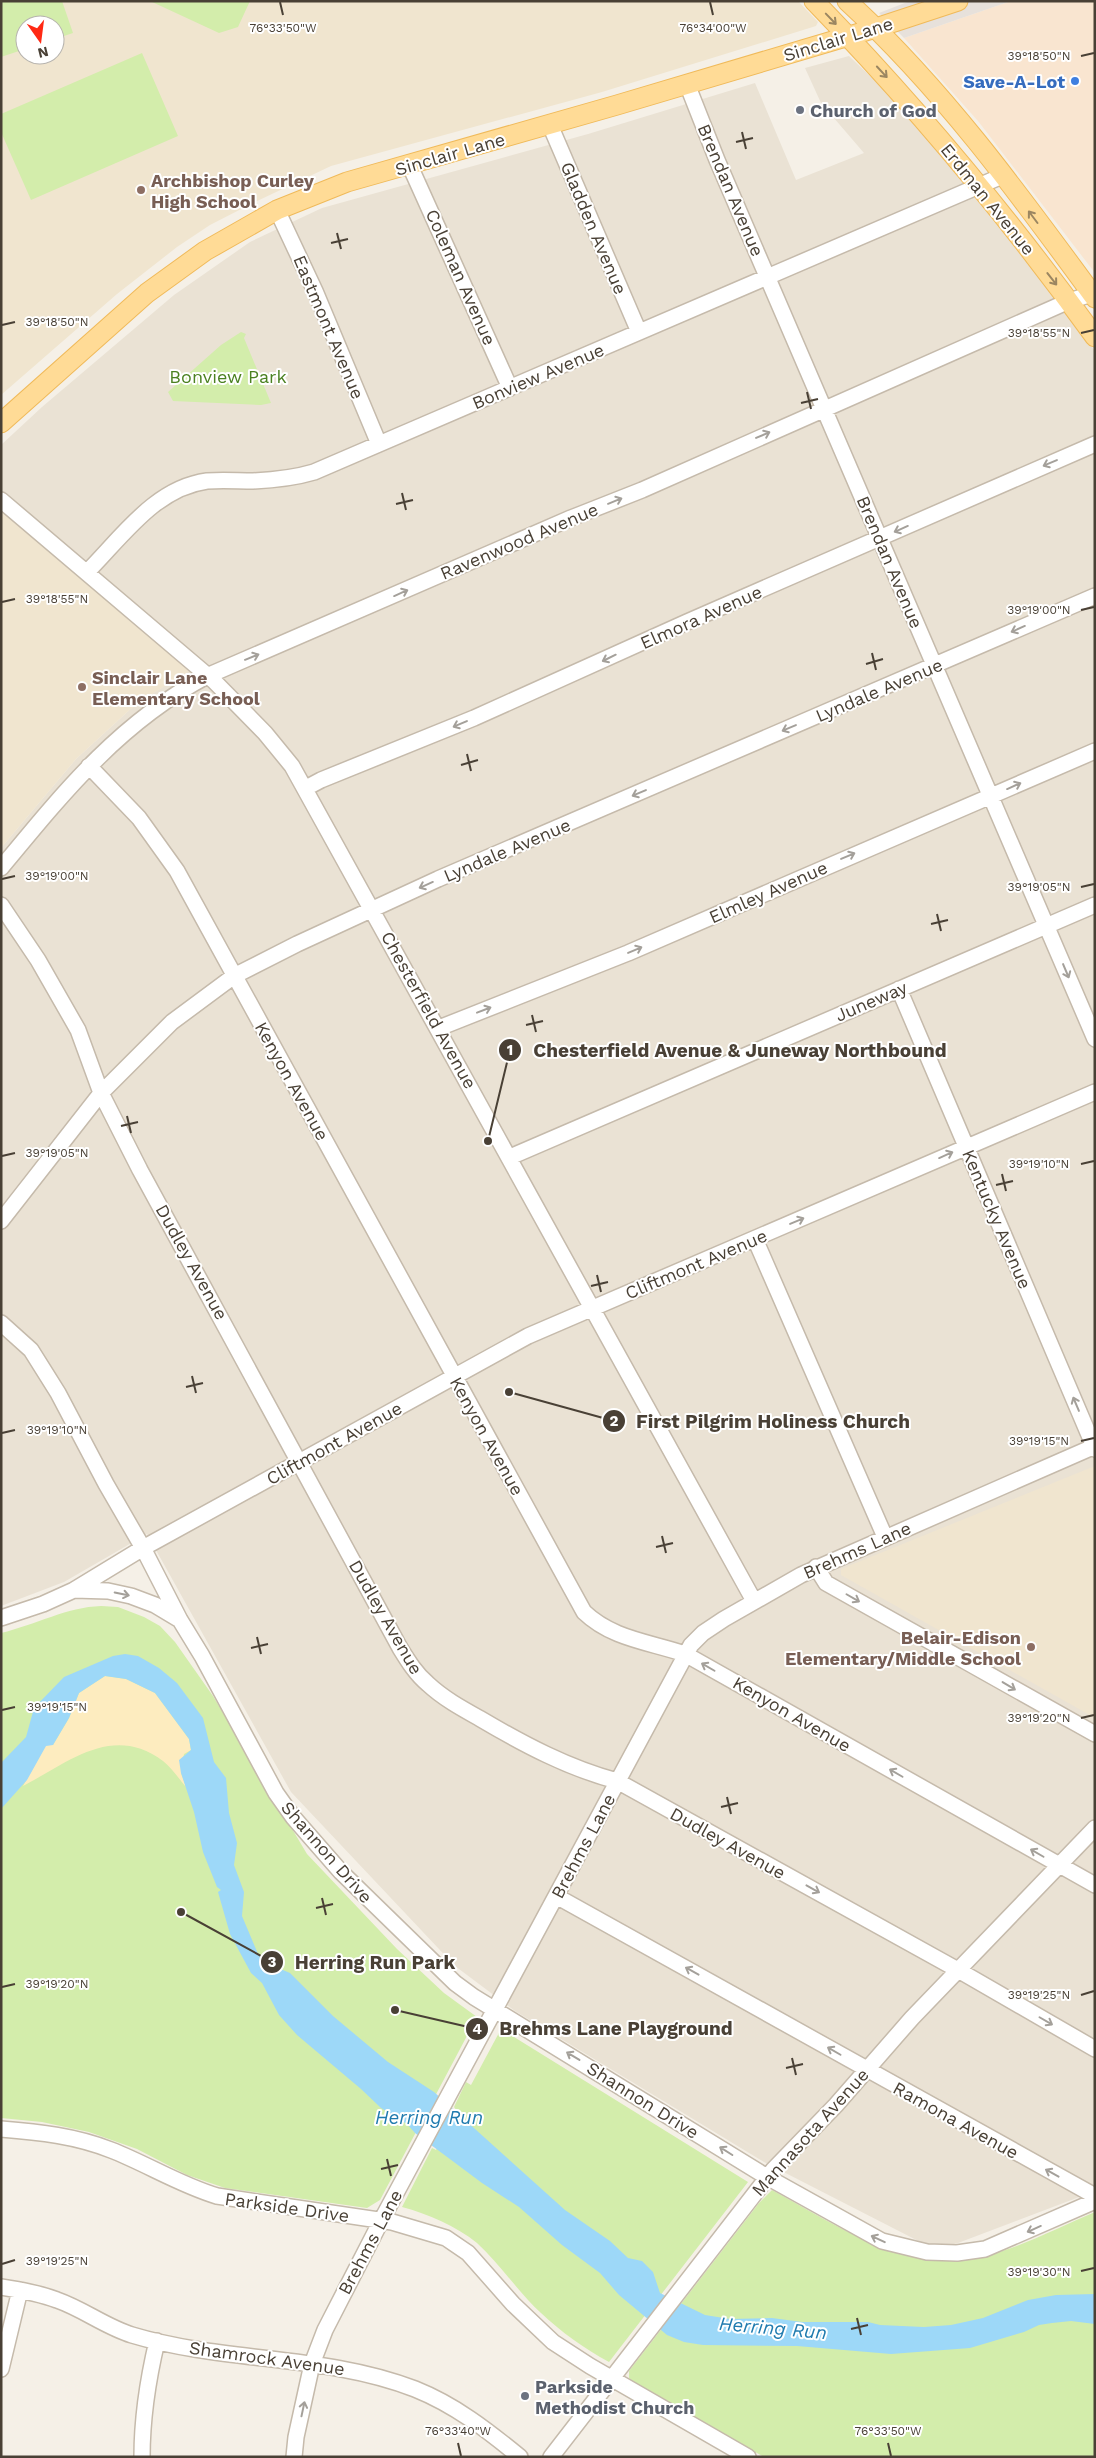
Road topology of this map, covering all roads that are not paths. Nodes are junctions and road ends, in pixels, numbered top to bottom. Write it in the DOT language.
graph roads {
  1 [pos="814,1"];
  2 [pos="847,1"];
  3 [pos="958,1"];
  4 [pos="876,28"];
  5 [pos="848,36"];
  6 [pos="687,84"];
  7 [pos="550,124"];
  8 [pos="410,166"];
  9 [pos="1002,176"];
  10 [pos="980,186"];
  11 [pos="277,210"];
  12 [pos="768,277"];
  13 [pos="1093,296"];
  14 [pos="1069,301"];
  15 [pos="639,332"];
  16 [pos="1095,337"];
  17 [pos="510,388"];
  18 [pos="824,408"];
  19 [pos="1,422"];
  20 [pos="379,444"];
  21 [pos="1095,444"];
  22 [pos="1,500"];
  23 [pos="880,538"];
  24 [pos="87,572"];
  25 [pos="1095,596"];
  26 [pos="934,666"];
  27 [pos="207,676"];
  28 [pos="1095,751"];
  29 [pos="88,766"];
  30 [pos="306,788"];
  31 [pos="991,796"];
  32 [pos="1,868"];
  33 [pos="1,905"];
  34 [pos="1095,905"];
  35 [pos="373,908"];
  36 [pos="1046,926"];
  37 [pos="234,976"];
  38 [pos="899,989"];
  39 [pos="439,1028"];
  40 [pos="1095,1039"];
  41 [pos="1095,1092"];
  42 [pos="101,1094"];
  43 [pos="966,1146"];
  44 [pos="510,1157"];
  45 [pos="1,1221"];
  46 [pos="755,1239"];
  47 [pos="592,1309"];
  48 [pos="1,1322"];
  49 [pos="454,1376"];
  50 [pos="1094,1447"];
  51 [pos="300,1463"];
  52 [pos="885,1537"];
  53 [pos="143,1548"];
  54 [pos="816,1567"];
  55 [pos="74,1590"];
  56 [pos="754,1601"];
  57 [pos="1,1618"];
  58 [pos="180,1620"];
  59 [pos="686,1654"];
  60 [pos="1095,1734"];
  61 [pos="617,1781"];
  62 [pos="1095,1828"];
  63 [pos="1060,1866"];
  64 [pos="1095,1885"];
  65 [pos="556,1896"];
  66 [pos="958,1970"];
  67 [pos="495,2010"];
  68 [pos="1095,2049"];
  69 [pos="865,2070"];
  70 [pos="1,2129"];
  71 [pos="767,2177"];
  72 [pos="1095,2196"];
  73 [pos="1095,2201"];
  74 [pos="381,2221"];
  75 [pos="1,2288"];
  76 [pos="20,2290"];
  77 [pos="157,2341"];
  78 [pos="312,2364"];
  79 [pos="1,2369"];
  80 [pos="611,2378"];
  81 [pos="142,2457"];
  82 [pos="294,2457"];
  83 [pos="520,2457"];
  84 [pos="551,2457"];
  85 [pos="748,2457"];
  1 -- 5 [label="main road, Erdman Avenue, one-way"];
  2 -- 4 [label="main road, Erdman Avenue"];
  3 -- 4 [label="main road, Sinclair Lane"];
  4 -- 5 [label="main road, Sinclair Lane"];
  4 -- 9 [label="main road, Erdman Avenue"];
  5 -- 6 [label="main road, Sinclair Lane"];
  5 -- 10 [label="main road, Erdman Avenue, one-way"];
  6 -- 7 [label="main road, Sinclair Lane"];
  6 -- 12 [label="street, Brendan Avenue"];
  7 -- 8 [label="main road, Sinclair Lane"];
  7 -- 15 [label="street, Gladden Avenue"];
  8 -- 11 [label="main road, Sinclair Lane"];
  8 -- 17 [label="street, Coleman Avenue"];
  9 -- 10 [label="street, Bonview Avenue"];
  13 -- 9 [label="main road, Erdman Avenue, one-way"];
  10 -- 12 [label="street, Bonview Avenue"];
  10 -- 14 [label="main road, Erdman Avenue, one-way"];
  11 -- 19 [label="main road, Sinclair Lane"];
  11 -- 20 [label="street, Eastmont Avenue"];
  12 -- 15 [label="street, Bonview Avenue"];
  12 -- 18 [label="street, Brendan Avenue"];
  13 -- 14 [label="street, Ravenwood Avenue"];
  14 -- 16 [label="main road, Erdman Avenue"];
  14 -- 18 [label="street, Ravenwood Avenue"];
  15 -- 17 [label="street, Bonview Avenue"];
  17 -- 20 [label="street, Bonview Avenue"];
  18 -- 23 [label="street, Brendan Avenue"];
  27 -- 18 [label="street, Ravenwood Avenue, one-way"];
  20 -- 24 [label="street, Bonview Avenue"];
  21 -- 23 [label="street, Elmora Avenue, one-way"];
  22 -- 24 [label="street, Chesterfield Avenue"];
  23 -- 26 [label="street, Brendan Avenue"];
  23 -- 30 [label="street, Elmora Avenue, one-way"];
  24 -- 27 [label="street, Chesterfield Avenue"];
  25 -- 26 [label="street, Lyndale Avenue, one-way"];
  26 -- 31 [label="street, Brendan Avenue"];
  26 -- 35 [label="street, Lyndale Avenue, one-way"];
  27 -- 29 [label="street, Ravenwood Avenue"];
  27 -- 30 [label="street, Chesterfield Avenue"];
  31 -- 28 [label="street, Elmley Avenue, one-way"];
  29 -- 32 [label="street, Ravenwood Avenue"];
  29 -- 37 [label="street, Kenyon Avenue"];
  30 -- 35 [label="street, Chesterfield Avenue"];
  31 -- 36 [label="street, Brendan Avenue"];
  39 -- 31 [label="street, Elmley Avenue, one-way"];
  33 -- 42 [label="street, Dudley Avenue"];
  34 -- 36 [label="street, Juneway"];
  35 -- 37 [label="street, Lyndale Avenue"];
  35 -- 39 [label="street, Chesterfield Avenue"];
  36 -- 38 [label="street, Juneway"];
  36 -- 40 [label="street, Brendan Avenue, one-way"];
  37 -- 42 [label="street, Lyndale Avenue"];
  37 -- 49 [label="street, Kenyon Avenue"];
  38 -- 43 [label="street, Kentucky Avenue"];
  38 -- 44 [label="street, Juneway"];
  39 -- 44 [label="street, Chesterfield Avenue"];
  41 -- 43 [label="street, Cliftmont Avenue"];
  42 -- 45 [label="street, Lyndale Avenue"];
  42 -- 51 [label="street, Dudley Avenue"];
  46 -- 43 [label="street, Cliftmont Avenue, one-way"];
  50 -- 43 [label="street, Kentucky Avenue, one-way"];
  44 -- 47 [label="street, Chesterfield Avenue"];
  46 -- 47 [label="street, Cliftmont Avenue"];
  46 -- 52 [label="street"];
  47 -- 49 [label="street, Cliftmont Avenue"];
  47 -- 56 [label="street, Chesterfield Avenue"];
  48 -- 53 [label="street, Shannon Drive"];
  49 -- 51 [label="street, Cliftmont Avenue"];
  49 -- 59 [label="street, Kenyon Avenue"];
  50 -- 52 [label="street, Brehms Lane"];
  51 -- 53 [label="street, Cliftmont Avenue"];
  51 -- 61 [label="street, Dudley Avenue"];
  52 -- 54 [label="street, Brehms Lane"];
  53 -- 55 [label="street, Cliftmont Avenue"];
  53 -- 58 [label="street, Shannon Drive"];
  54 -- 56 [label="street, Brehms Lane"];
  54 -- 60 [label="street, one-way"];
  55 -- 57 [label="street, Shannon Drive"];
  55 -- 58 [label="street, Shannon Drive, one-way"];
  56 -- 59 [label="street, Brehms Lane"];
  58 -- 67 [label="street, Shannon Drive"];
  59 -- 61 [label="street, Brehms Lane"];
  63 -- 59 [label="street, Kenyon Avenue, one-way"];
  61 -- 65 [label="street, Brehms Lane"];
  61 -- 66 [label="street, Dudley Avenue, one-way"];
  62 -- 63 [label="street, Mannasota Avenue"];
  63 -- 64 [label="street, Kenyon Avenue"];
  63 -- 66 [label="street, Mannasota Avenue"];
  65 -- 67 [label="street, Brehms Lane"];
  69 -- 65 [label="street, Ramona Avenue, one-way"];
  66 -- 68 [label="street, Dudley Avenue, one-way"];
  66 -- 69 [label="street, Mannasota Avenue"];
  71 -- 67 [label="street, Shannon Drive, one-way"];
  67 -- 74 [label="street, Brehms Lane"];
  69 -- 71 [label="street, Mannasota Avenue"];
  72 -- 69 [label="street, Ramona Avenue, one-way"];
  70 -- 74 [label="street, Parkside Drive"];
  73 -- 71 [label="street, Shannon Drive, one-way"];
  71 -- 80 [label="street, Mannasota Avenue"];
  74 -- 78 [label="street, Brehms Lane"];
  74 -- 80 [label="street, Parkside Drive"];
  75 -- 76 [label="street, Shamrock Avenue"];
  76 -- 77 [label="street, Shamrock Avenue"];
  76 -- 79 [label="street"];
  77 -- 78 [label="street, Shamrock Avenue"];
  77 -- 81 [label="street"];
  82 -- 78 [label="street, Brehms Lane, one-way"];
  78 -- 83 [label="street, Shamrock Avenue"];
  80 -- 84 [label="street, Mannasota Avenue"];
  80 -- 85 [label="street, Parkside Drive"];
}
